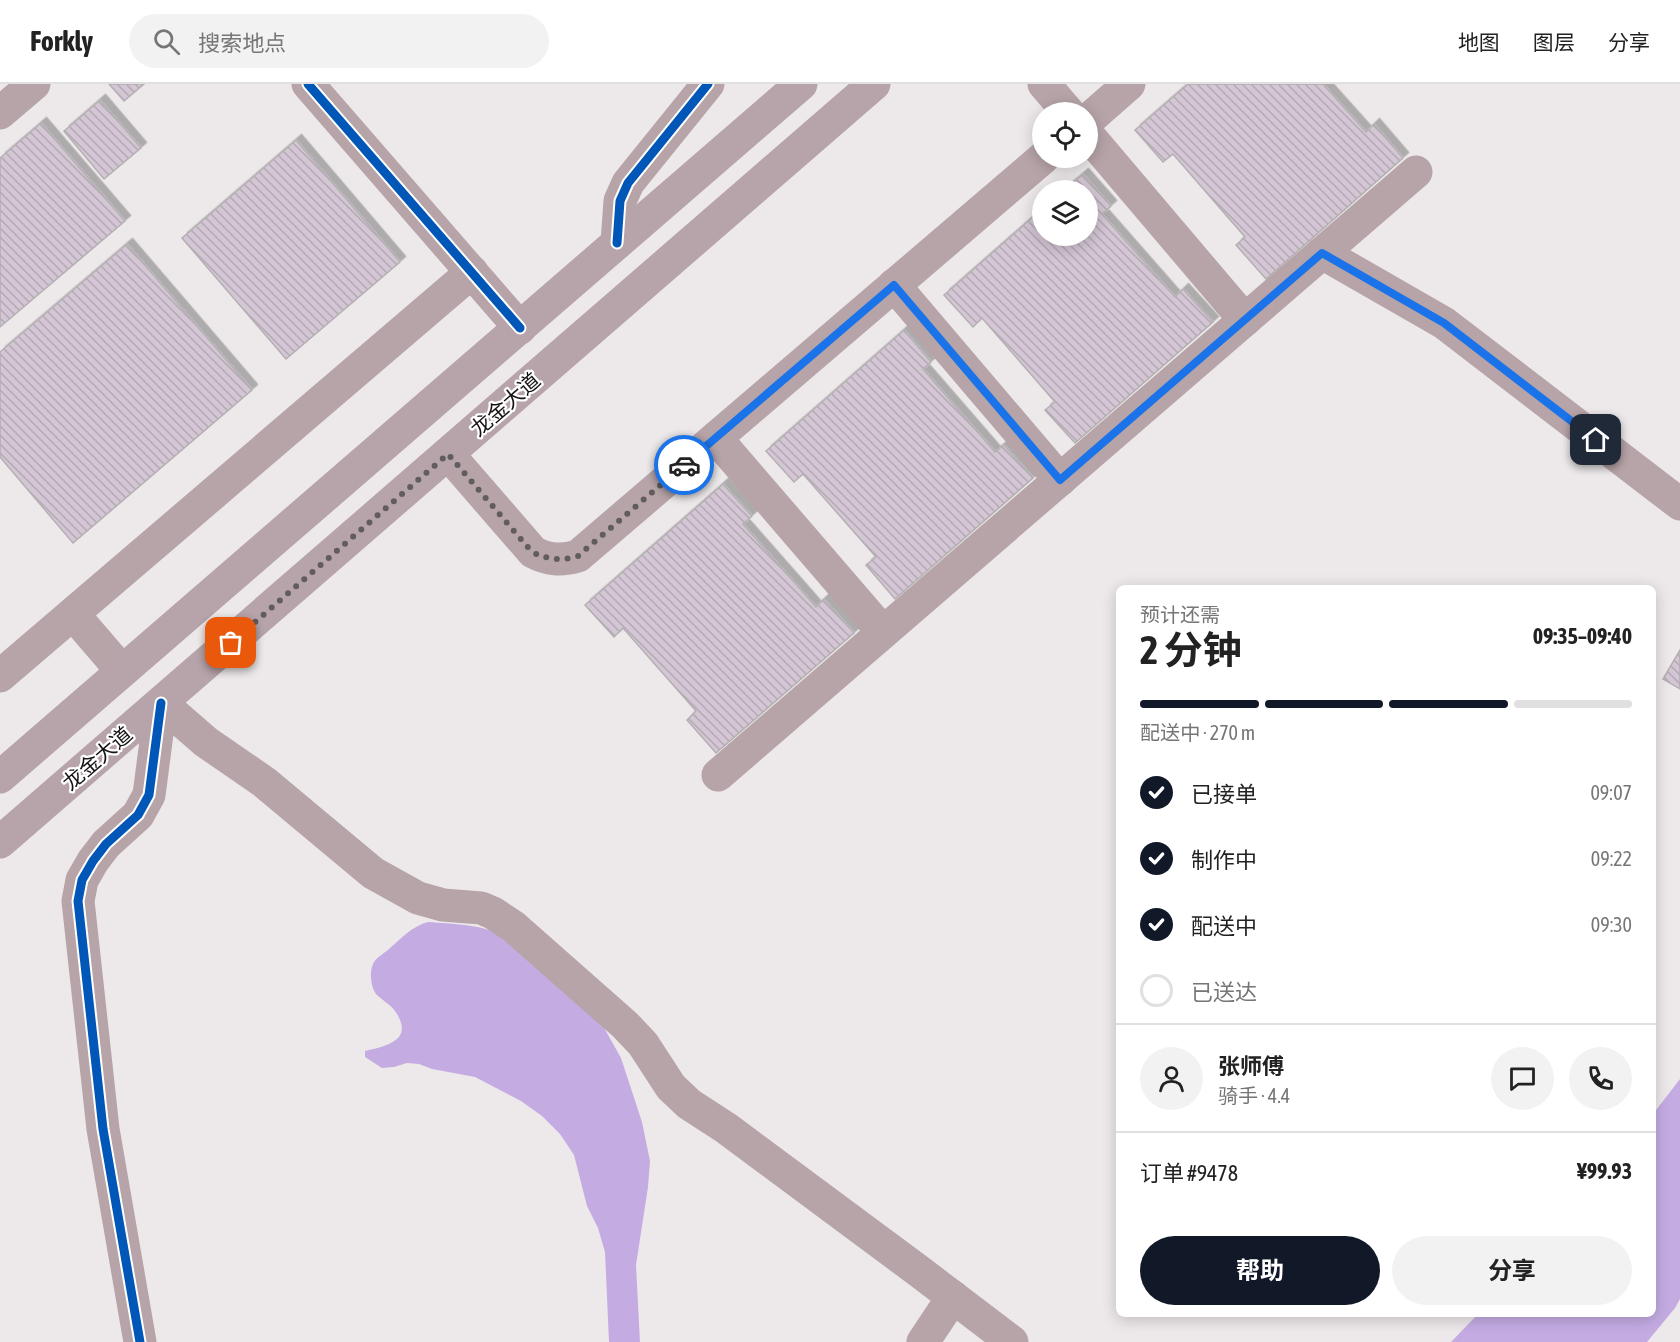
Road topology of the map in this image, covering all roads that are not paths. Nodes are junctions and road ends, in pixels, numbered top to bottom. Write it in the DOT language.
graph roads {
  1 [pos="34,84"];
  2 [pos="308,84"];
  3 [pos="708,84"];
  4 [pos="801,84"];
  5 [pos="874,84"];
  6 [pos="1044,84"];
  7 [pos="1129,84"];
  8 [pos="1059,102"];
  9 [pos="1098,111"];
  10 [pos="0,113"];
  11 [pos="1098,147"];
  12 [pos="1032,167"];
  13 [pos="1416,172"];
  14 [pos="617,243"];
  15 [pos="1322,253"];
  16 [pos="472,272"];
  17 [pos="894,285"];
  18 [pos="1245,320"];
  19 [pos="520,328"];
  20 [pos="716,438"];
  21 [pos="448,454"];
  22 [pos="1060,480"];
  23 [pos="1680,504"];
  24 [pos="73,614"];
  25 [pos="883,632"];
  26 [pos="122,671"];
  27 [pos="0,676"];
  28 [pos="161,703"];
  29 [pos="718,775"];
  30 [pos="0,777"];
  31 [pos="0,842"];
  32 [pos="953,1297"];
  33 [pos="140,1342"];
  34 [pos="923,1342"];
  35 [pos="1011,1342"];
  1 -- 10 [label="street"];
  2 -- 16 [label="street"];
  3 -- 14 [label="street"];
  4 -- 14 [label="main road"];
  5 -- 21 [label="main road, 龙金大道"];
  6 -- 8 [label="street"];
  7 -- 9 [label="street"];
  11 -- 18 [label="street"];
  12 -- 17 [label="street"];
  13 -- 15 [label="street"];
  14 -- 19 [label="main road"];
  15 -- 18 [label="street"];
  15 -- 23 [label="street"];
  16 -- 19 [label="street"];
  16 -- 24 [label="street"];
  17 -- 20 [label="street"];
  17 -- 22 [label="street"];
  18 -- 22 [label="street"];
  19 -- 26 [label="main road"];
  20 -- 21 [label="street"];
  20 -- 25 [label="street"];
  21 -- 28 [label="main road, 龙金大道"];
  22 -- 25 [label="street"];
  24 -- 26 [label="street"];
  24 -- 27 [label="street"];
  25 -- 29 [label="street"];
  26 -- 30 [label="main road"];
  28 -- 31 [label="main road, 龙金大道"];
  28 -- 32 [label="street"];
  28 -- 33 [label="street"];
  32 -- 34 [label="street"];
  32 -- 35 [label="street"];
}
